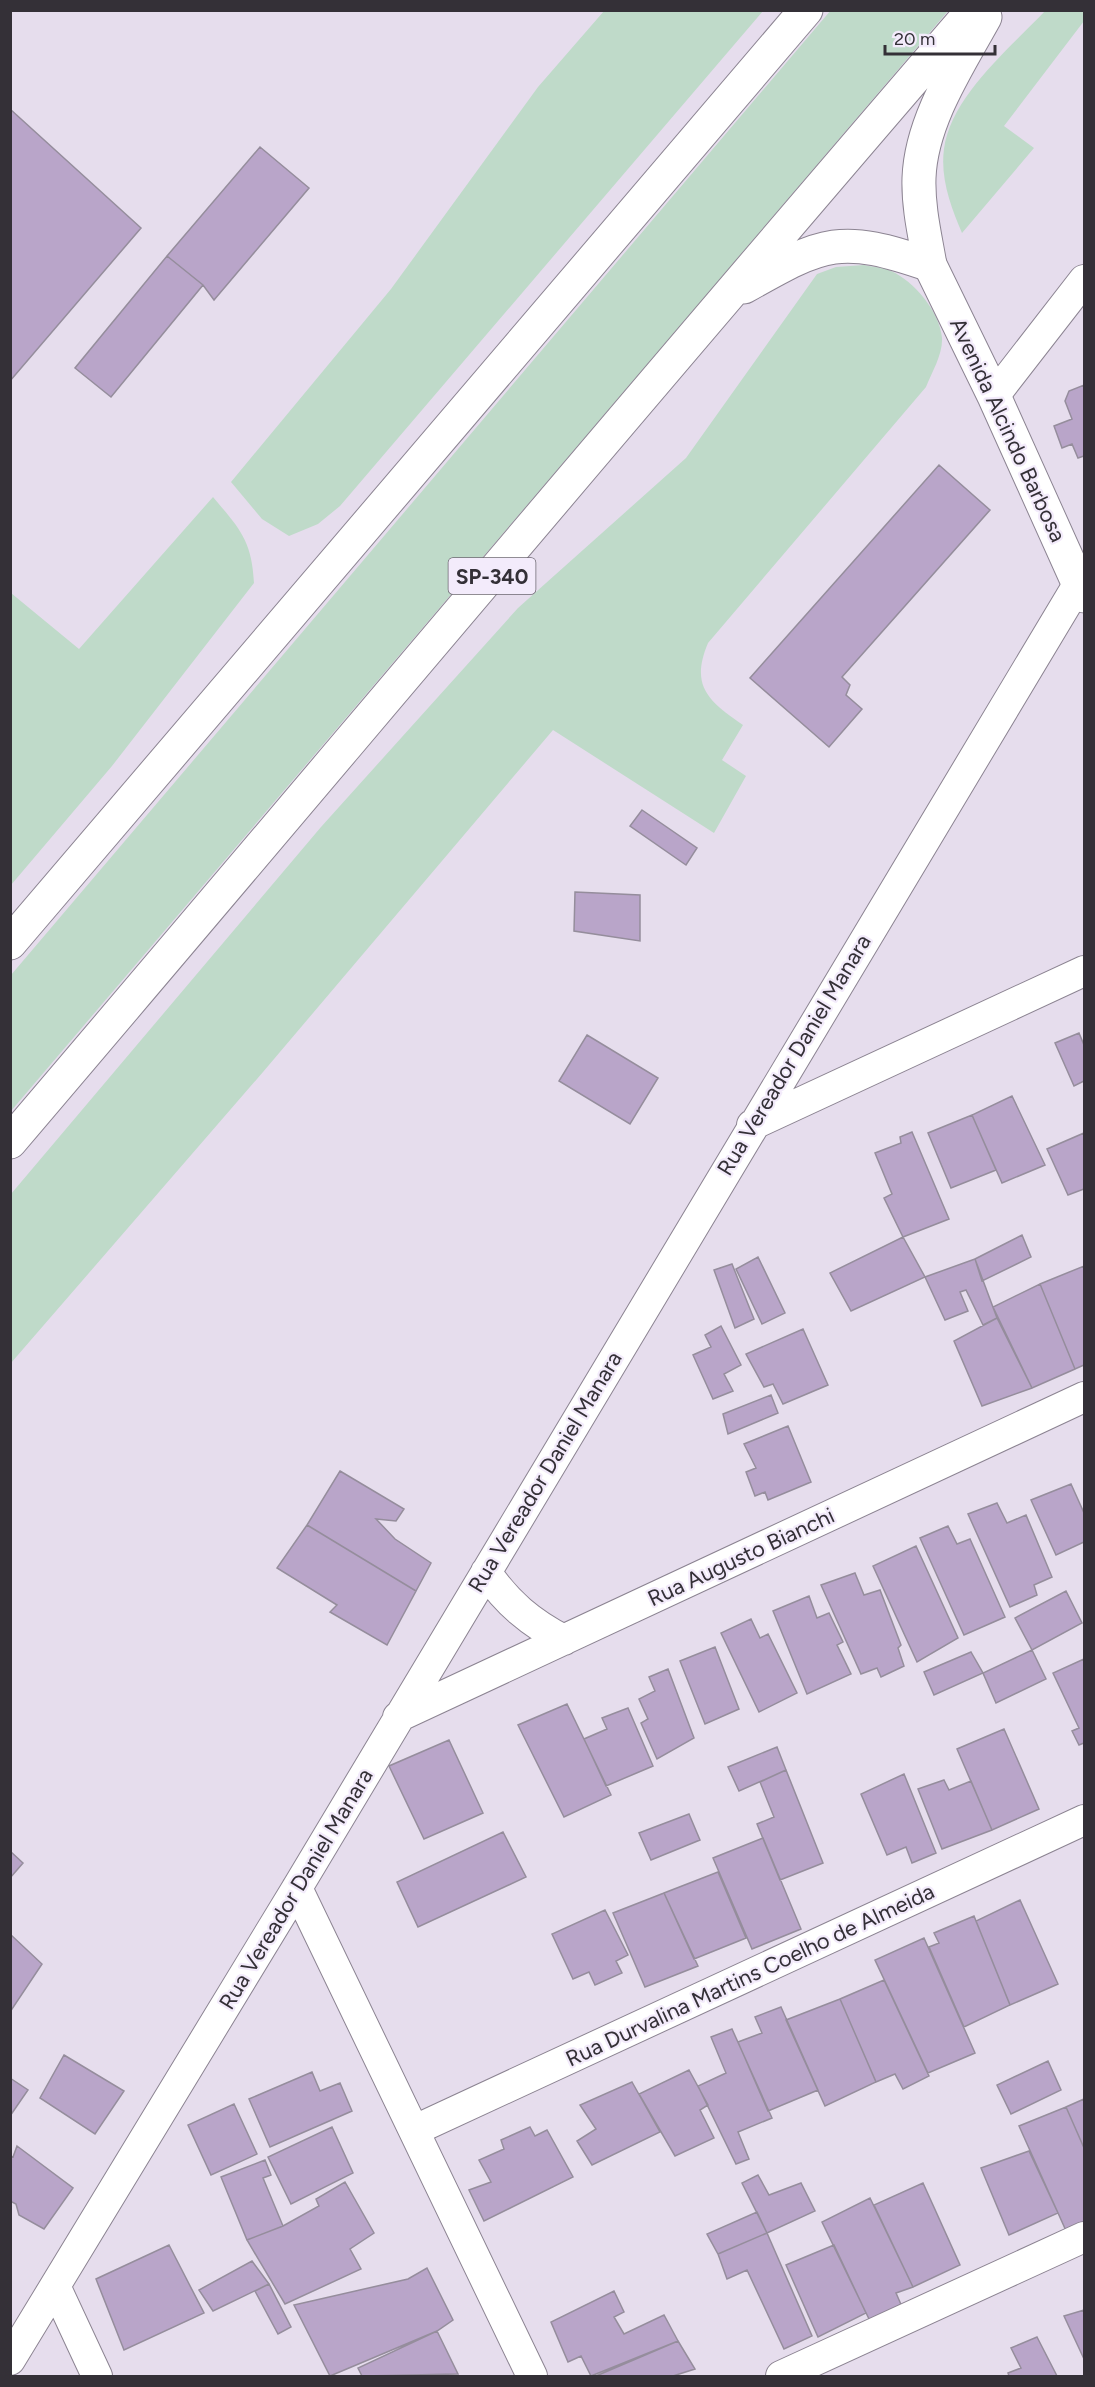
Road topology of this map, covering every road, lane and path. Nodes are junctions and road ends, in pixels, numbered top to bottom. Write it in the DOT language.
graph roads {
  1 [pos="806,10"];
  2 [pos="974,10"];
  3 [pos="989,10"];
  4 [pos="930,265"];
  5 [pos="1084,280"];
  6 [pos="724,299"];
  7 [pos="994,396"];
  8 [pos="1082,590"];
  9 [pos="10,943"];
  10 [pos="1084,971"];
  11 [pos="752,1125"];
  12 [pos="10,1142"];
  13 [pos="1084,1397"];
  14 [pos="486,1572"];
  15 [pos="564,1640"];
  16 [pos="398,1717"];
  17 [pos="1084,1820"];
  18 [pos="297,1888"];
  19 [pos="415,2130"];
  20 [pos="1084,2237"];
  21 [pos="56,2288"];
  22 [pos="10,2360"];
  23 [pos="97,2376"];
  24 [pos="532,2376"];
  25 [pos="781,2376"];
  1 -- 9 [label="main road"];
  2 -- 6 [label="main road, SP-340"];
  3 -- 4 [label="main road, Avenida Alcindo Barbosa"];
  4 -- 6 [label="main road"];
  4 -- 7 [label="main road, Avenida Alcindo Barbosa"];
  5 -- 7 [label="street"];
  6 -- 12 [label="main road, SP-340"];
  7 -- 8 [label="main road, Avenida Alcindo Barbosa"];
  8 -- 11 [label="street, Rua Vereador Daniel Manara"];
  10 -- 11 [label="street"];
  11 -- 14 [label="street, Rua Vereador Daniel Manara"];
  13 -- 15 [label="street, Rua Augusto Bianchi"];
  14 -- 15 [label="street"];
  14 -- 16 [label="street, Rua Vereador Daniel Manara"];
  15 -- 16 [label="street, Rua Augusto Bianchi"];
  16 -- 18 [label="street, Rua Vereador Daniel Manara"];
  17 -- 19 [label="street, Rua Durvalina Martins Coelho de Almeida"];
  18 -- 19 [label="street"];
  18 -- 21 [label="street, Rua Vereador Daniel Manara"];
  19 -- 24 [label="street"];
  20 -- 25 [label="street"];
  21 -- 22 [label="street, Rua Vereador Daniel Manara"];
  21 -- 23 [label="street"];
}
